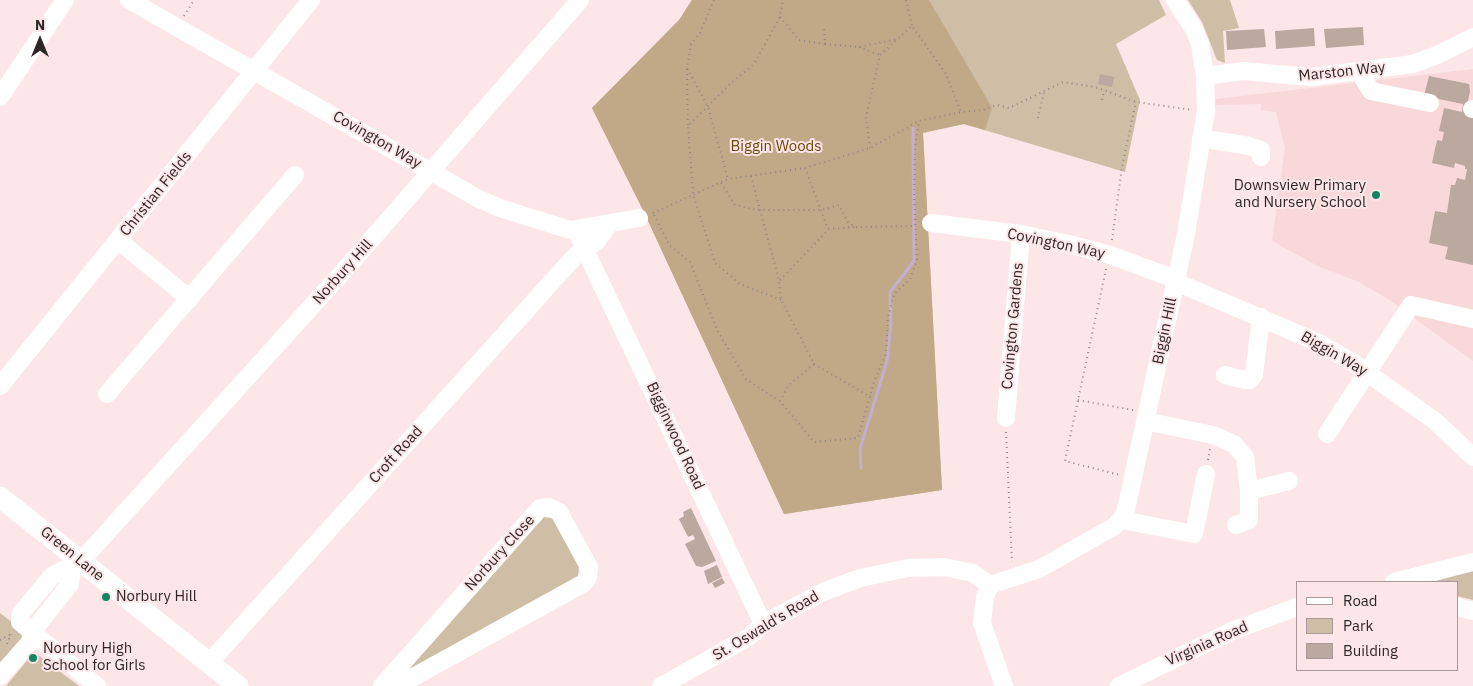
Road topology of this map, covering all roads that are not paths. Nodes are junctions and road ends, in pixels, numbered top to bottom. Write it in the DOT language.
graph roads {
  1 [pos="65,0"];
  2 [pos="129,0"];
  3 [pos="311,0"];
  4 [pos="580,0"];
  5 [pos="1175,0"];
  6 [pos="1473,37"];
  7 [pos="254,70"];
  8 [pos="1359,70"];
  9 [pos="1205,76"];
  10 [pos="3,88"];
  11 [pos="1430,103"];
  12 [pos="1201,138"];
  13 [pos="1261,157"];
  14 [pos="431,171"];
  15 [pos="296,175"];
  16 [pos="639,218"];
  17 [pos="610,223"];
  18 [pos="923,225"];
  19 [pos="570,230"];
  20 [pos="1021,234"];
  21 [pos="119,241"];
  22 [pos="586,248"];
  23 [pos="1176,281"];
  24 [pos="190,299"];
  25 [pos="1261,317"];
  26 [pos="1473,319"];
  27 [pos="1366,372"];
  28 [pos="1225,375"];
  29 [pos="0,386"];
  30 [pos="107,394"];
  31 [pos="1146,417"];
  32 [pos="1006,418"];
  33 [pos="1327,434"];
  34 [pos="1473,457"];
  35 [pos="1206,474"];
  36 [pos="1289,481"];
  37 [pos="1249,491"];
  38 [pos="0,497"];
  39 [pos="1122,520"];
  40 [pos="1236,525"];
  41 [pos="1473,562"];
  42 [pos="76,566"];
  43 [pos="1398,581"];
  44 [pos="990,585"];
  45 [pos="1296,607"];
  46 [pos="1458,607"];
  47 [pos="1473,611"];
  48 [pos="763,624"];
  49 [pos="32,634"];
  50 [pos="209,663"];
  51 [pos="0,676"];
  52 [pos="97,686"];
  53 [pos="238,686"];
  54 [pos="382,686"];
  55 [pos="661,686"];
  56 [pos="1004,686"];
  57 [pos="1119,686"];
  1 -- 10 [label="street"];
  2 -- 7 [label="street, Covington Way"];
  3 -- 7 [label="street, Christian Fields"];
  4 -- 14 [label="street, Norbury Hill"];
  5 -- 9 [label="street, Biggin Hill"];
  6 -- 8 [label="street, Marston Way"];
  7 -- 14 [label="street, Covington Way"];
  7 -- 21 [label="street, Christian Fields"];
  8 -- 9 [label="street, Marston Way"];
  8 -- 11 [label="street"];
  9 -- 12 [label="street, Biggin Hill"];
  12 -- 13 [label="street"];
  12 -- 23 [label="street, Biggin Hill"];
  14 -- 19 [label="street, Covington Way"];
  14 -- 42 [label="street, Norbury Hill"];
  15 -- 24 [label="street"];
  16 -- 17 [label="street, Covington Way"];
  17 -- 19 [label="street, Covington Way"];
  17 -- 22 [label="street, Croft Road"];
  18 -- 20 [label="street, Covington Way"];
  19 -- 22 [label="street, Bigginwood Road"];
  20 -- 23 [label="street, Covington Way"];
  20 -- 32 [label="street, Covington Gardens"];
  21 -- 24 [label="street"];
  21 -- 29 [label="street, Christian Fields"];
  22 -- 48 [label="street, Bigginwood Road"];
  22 -- 50 [label="street, Croft Road"];
  23 -- 25 [label="street, Biggin Way"];
  23 -- 31 [label="street, Biggin Hill"];
  24 -- 30 [label="street"];
  25 -- 27 [label="street, Biggin Way"];
  25 -- 28 [label="street"];
  26 -- 27 [label="street"];
  27 -- 33 [label="street"];
  27 -- 34 [label="street, Biggin Way"];
  31 -- 37 [label="street"];
  31 -- 39 [label="street, Biggin Hill"];
  35 -- 39 [label="street"];
  36 -- 37 [label="street"];
  37 -- 40 [label="street"];
  38 -- 42 [label="main road, Green Lane"];
  39 -- 44 [label="street"];
  41 -- 43 [label="street"];
  42 -- 49 [label="street"];
  42 -- 50 [label="main road, Green Lane"];
  44 -- 48 [label="street, St. Oswald's Road"];
  44 -- 56 [label="street"];
  45 -- 57 [label="street, Virginia Road"];
  46 -- 47 [label="street"];
  48 -- 55 [label="street, St. Oswald's Road"];
  49 -- 51 [label="street"];
  49 -- 52 [label="street"];
  50 -- 53 [label="main road, Green Lane"];
  54 -- 54 [label="street, Norbury Close"];
}
